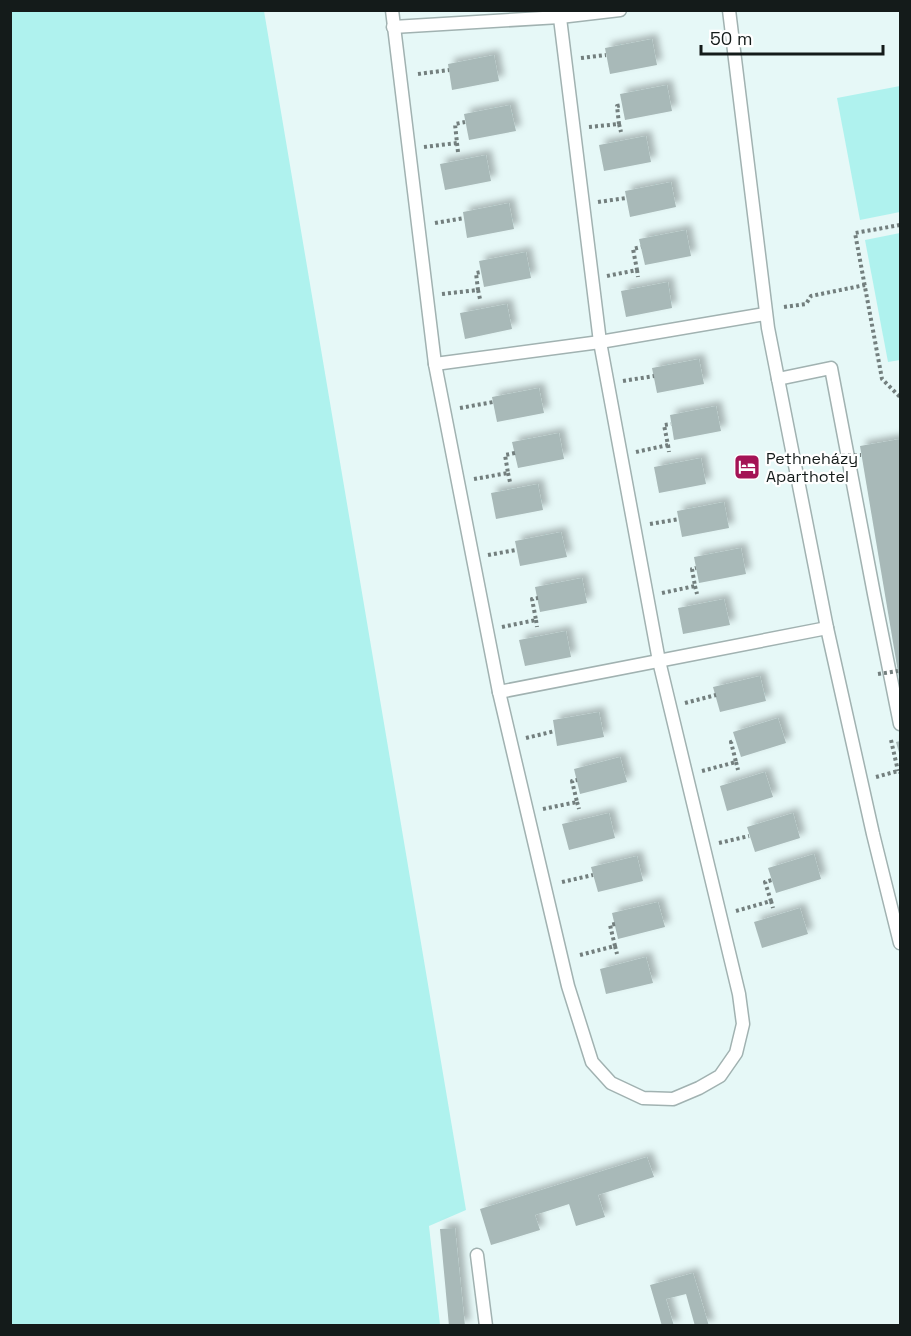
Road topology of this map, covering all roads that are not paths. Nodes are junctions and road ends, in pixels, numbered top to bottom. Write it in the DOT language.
graph roads {
  1 [pos="392,10"];
  2 [pos="620,10"];
  3 [pos="729,10"];
  4 [pos="559,14"];
  5 [pos="393,27"];
  6 [pos="765,312"];
  7 [pos="600,342"];
  8 [pos="435,364"];
  9 [pos="778,379"];
  10 [pos="827,628"];
  11 [pos="659,661"];
  12 [pos="499,692"];
  13 [pos="900,724"];
  14 [pos="900,943"];
  15 [pos="477,1255"];
  16 [pos="486,1326"];
  1 -- 5 [label="lane"];
  2 -- 4 [label="lane"];
  3 -- 6 [label="lane"];
  4 -- 5 [label="lane"];
  4 -- 7 [label="lane"];
  5 -- 8 [label="lane"];
  6 -- 7 [label="lane"];
  6 -- 9 [label="lane"];
  7 -- 8 [label="lane"];
  7 -- 11 [label="lane"];
  8 -- 12 [label="lane"];
  9 -- 10 [label="lane"];
  9 -- 13 [label="lane"];
  10 -- 11 [label="lane"];
  10 -- 14 [label="lane"];
  11 -- 12 [label="lane"];
  11 -- 12 [label="lane"];
  15 -- 16 [label="lane"];
}
